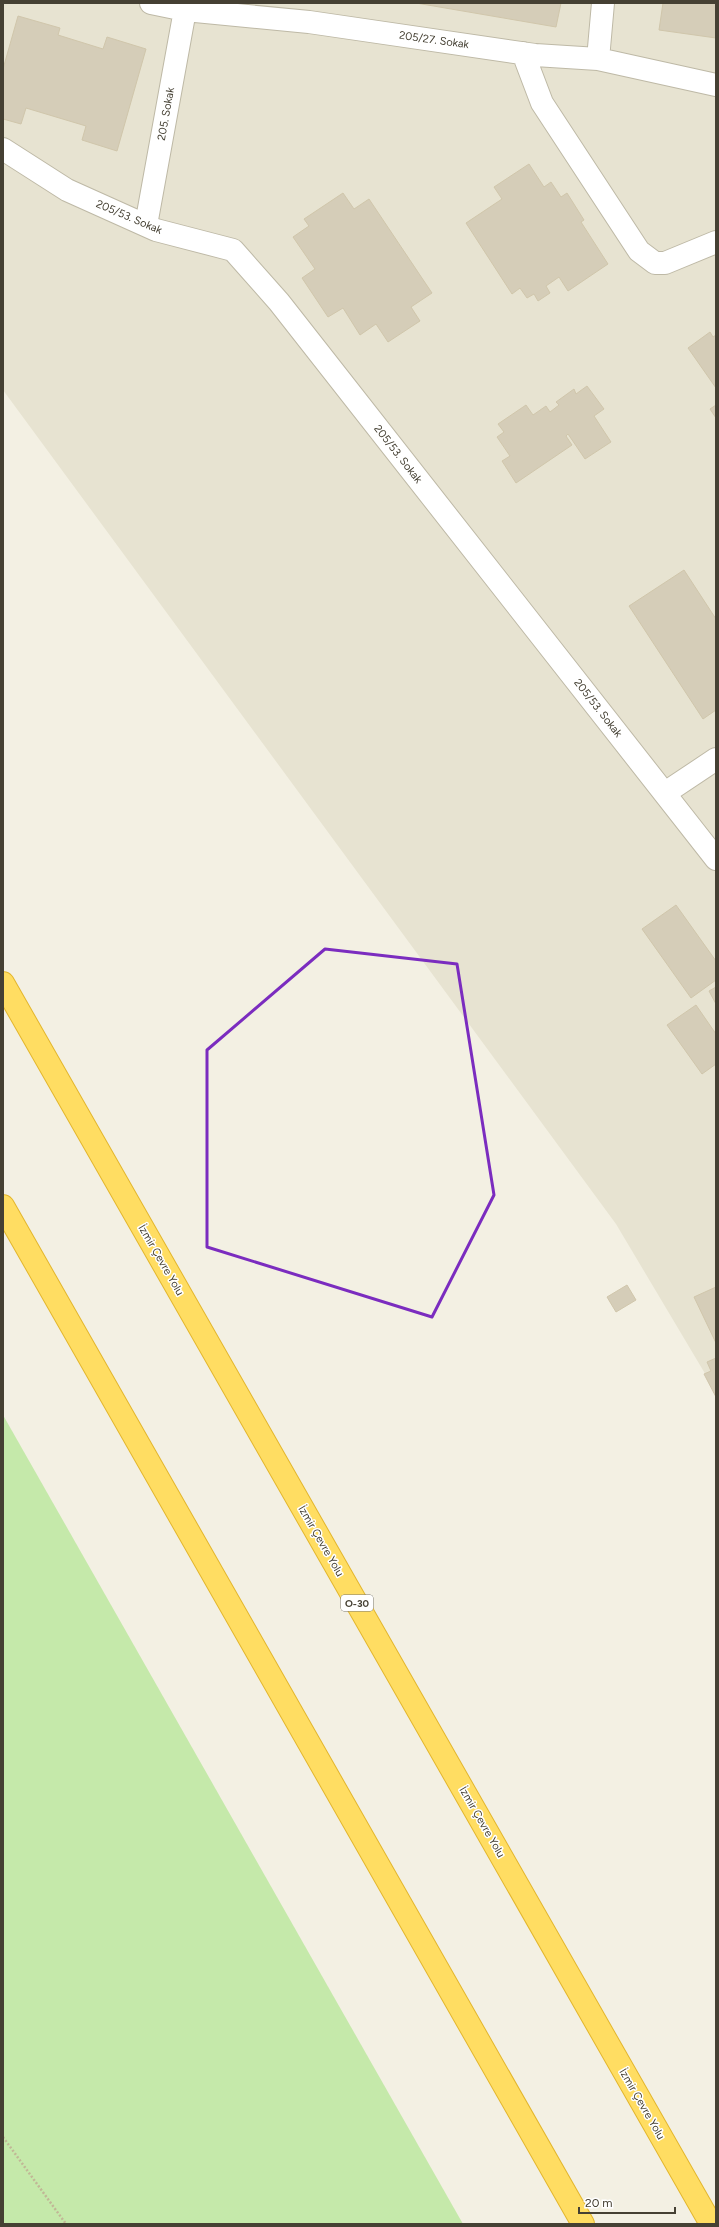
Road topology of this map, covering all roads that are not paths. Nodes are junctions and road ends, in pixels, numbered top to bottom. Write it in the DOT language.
graph roads {
  1 [pos="151,3"];
  2 [pos="603,3"];
  3 [pos="187,6"];
  4 [pos="523,53"];
  5 [pos="598,59"];
  6 [pos="716,85"];
  7 [pos="3,149"];
  8 [pos="146,225"];
  9 [pos="716,242"];
  10 [pos="716,759"];
  11 [pos="665,793"];
  12 [pos="716,858"];
  13 [pos="3,983"];
  14 [pos="3,1206"];
  15 [pos="583,2224"];
  16 [pos="711,2224"];
  1 -- 3 [label="street, 205/27. Sokak"];
  2 -- 5 [label="street"];
  3 -- 4 [label="street, 205/27. Sokak"];
  3 -- 8 [label="street, 205. Sokak"];
  4 -- 5 [label="street, 205/27. Sokak"];
  4 -- 9 [label="street"];
  5 -- 6 [label="street, 205/27. Sokak"];
  7 -- 8 [label="street, 205/53. Sokak"];
  8 -- 11 [label="street, 205/53. Sokak"];
  10 -- 11 [label="street"];
  11 -- 12 [label="street, 205/53. Sokak"];
  13 -- 16 [label="highway, İzmir Çevre Yolu / O-30"];
  14 -- 15 [label="highway"];
}
